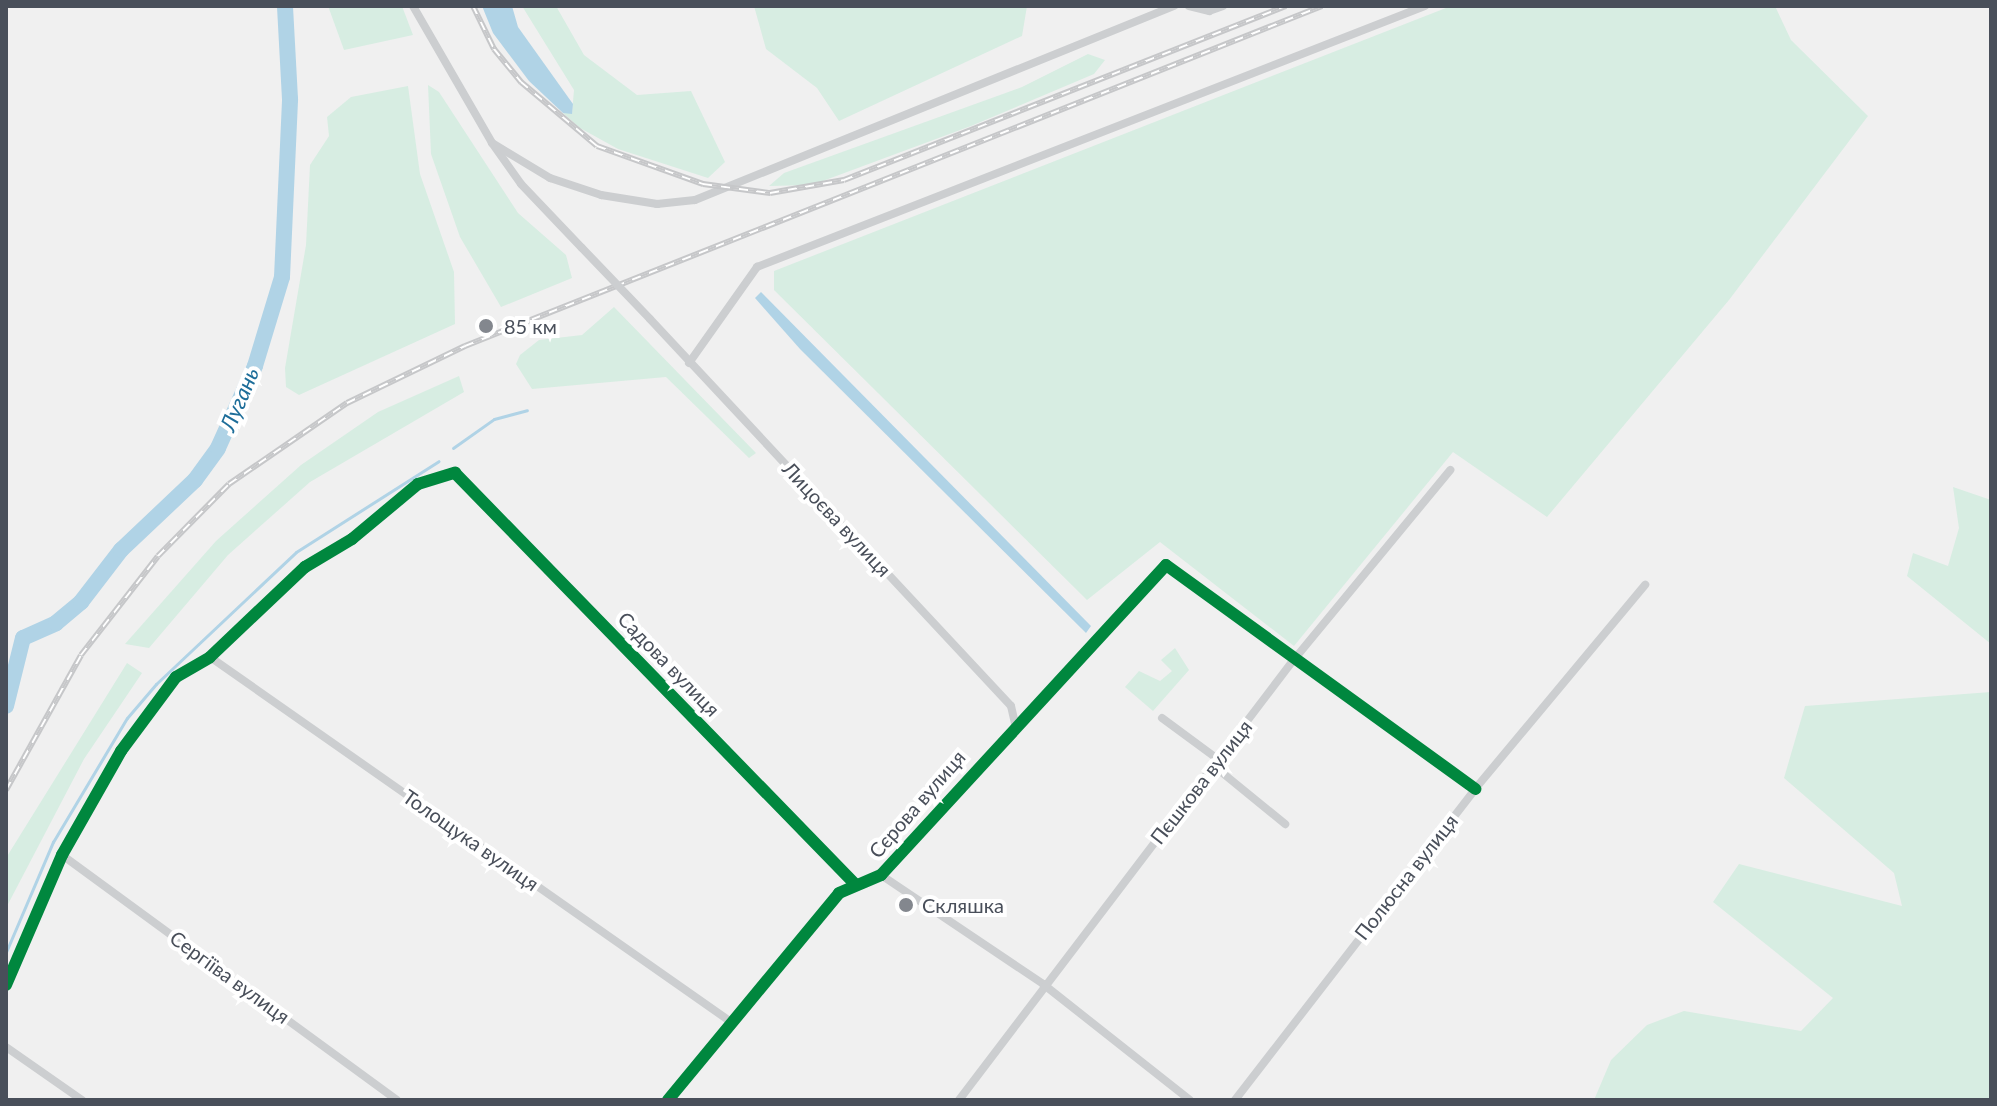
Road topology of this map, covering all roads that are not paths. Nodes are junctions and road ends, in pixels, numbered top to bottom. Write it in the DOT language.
graph roads {
  1 [pos="413,6"];
  2 [pos="1174,6"];
  3 [pos="1189,6"];
  4 [pos="1223,6"];
  5 [pos="1425,6"];
  6 [pos="492,143"];
  7 [pos="689,363"];
  8 [pos="1450,470"];
  9 [pos="1645,585"];
  10 [pos="210,657"];
  11 [pos="1292,662"];
  12 [pos="1162,718"];
  13 [pos="1015,724"];
  14 [pos="1216,763"];
  15 [pos="1475,789"];
  16 [pos="1285,824"];
  17 [pos="62,855"];
  18 [pos="881,875"];
  19 [pos="855,884"];
  20 [pos="1043,984"];
  21 [pos="6,985"];
  22 [pos="731,1022"];
  23 [pos="6,1047"];
  24 [pos="82,1100"];
  25 [pos="397,1100"];
  26 [pos="668,1100"];
  27 [pos="959,1100"];
  28 [pos="1190,1100"];
  29 [pos="1235,1100"];
  1 -- 6 [label="street, Лицоєва вулиця"];
  2 -- 6 [label="street"];
  3 -- 4 [label="street"];
  5 -- 7 [label="street"];
  6 -- 7 [label="street, Лицоєва вулиця, bridge"];
  7 -- 13 [label="street, Лицоєва вулиця"];
  8 -- 11 [label="street, Пєшкова вулиця"];
  9 -- 15 [label="street, Полюсна вулиця"];
  10 -- 17 [label="street"];
  10 -- 19 [label="street, Садова вулиця"];
  10 -- 22 [label="street, Толощука вулиця"];
  11 -- 13 [label="street, Сєрова вулиця"];
  11 -- 14 [label="street, Пєшкова вулиця"];
  11 -- 15 [label="street"];
  12 -- 14 [label="street"];
  13 -- 18 [label="street, Сєрова вулиця"];
  14 -- 16 [label="street"];
  14 -- 20 [label="street, Пєшкова вулиця"];
  15 -- 29 [label="street, Полюсна вулиця"];
  17 -- 21 [label="street"];
  17 -- 25 [label="street, Сергіїва вулиця"];
  18 -- 19 [label="street, Сєрова вулиця"];
  18 -- 20 [label="street"];
  19 -- 22 [label="street, Сєрова вулиця"];
  20 -- 27 [label="street, Пєшкова вулиця"];
  20 -- 28 [label="street"];
  22 -- 26 [label="street, Сєрова вулиця"];
  23 -- 24 [label="street"];
}
